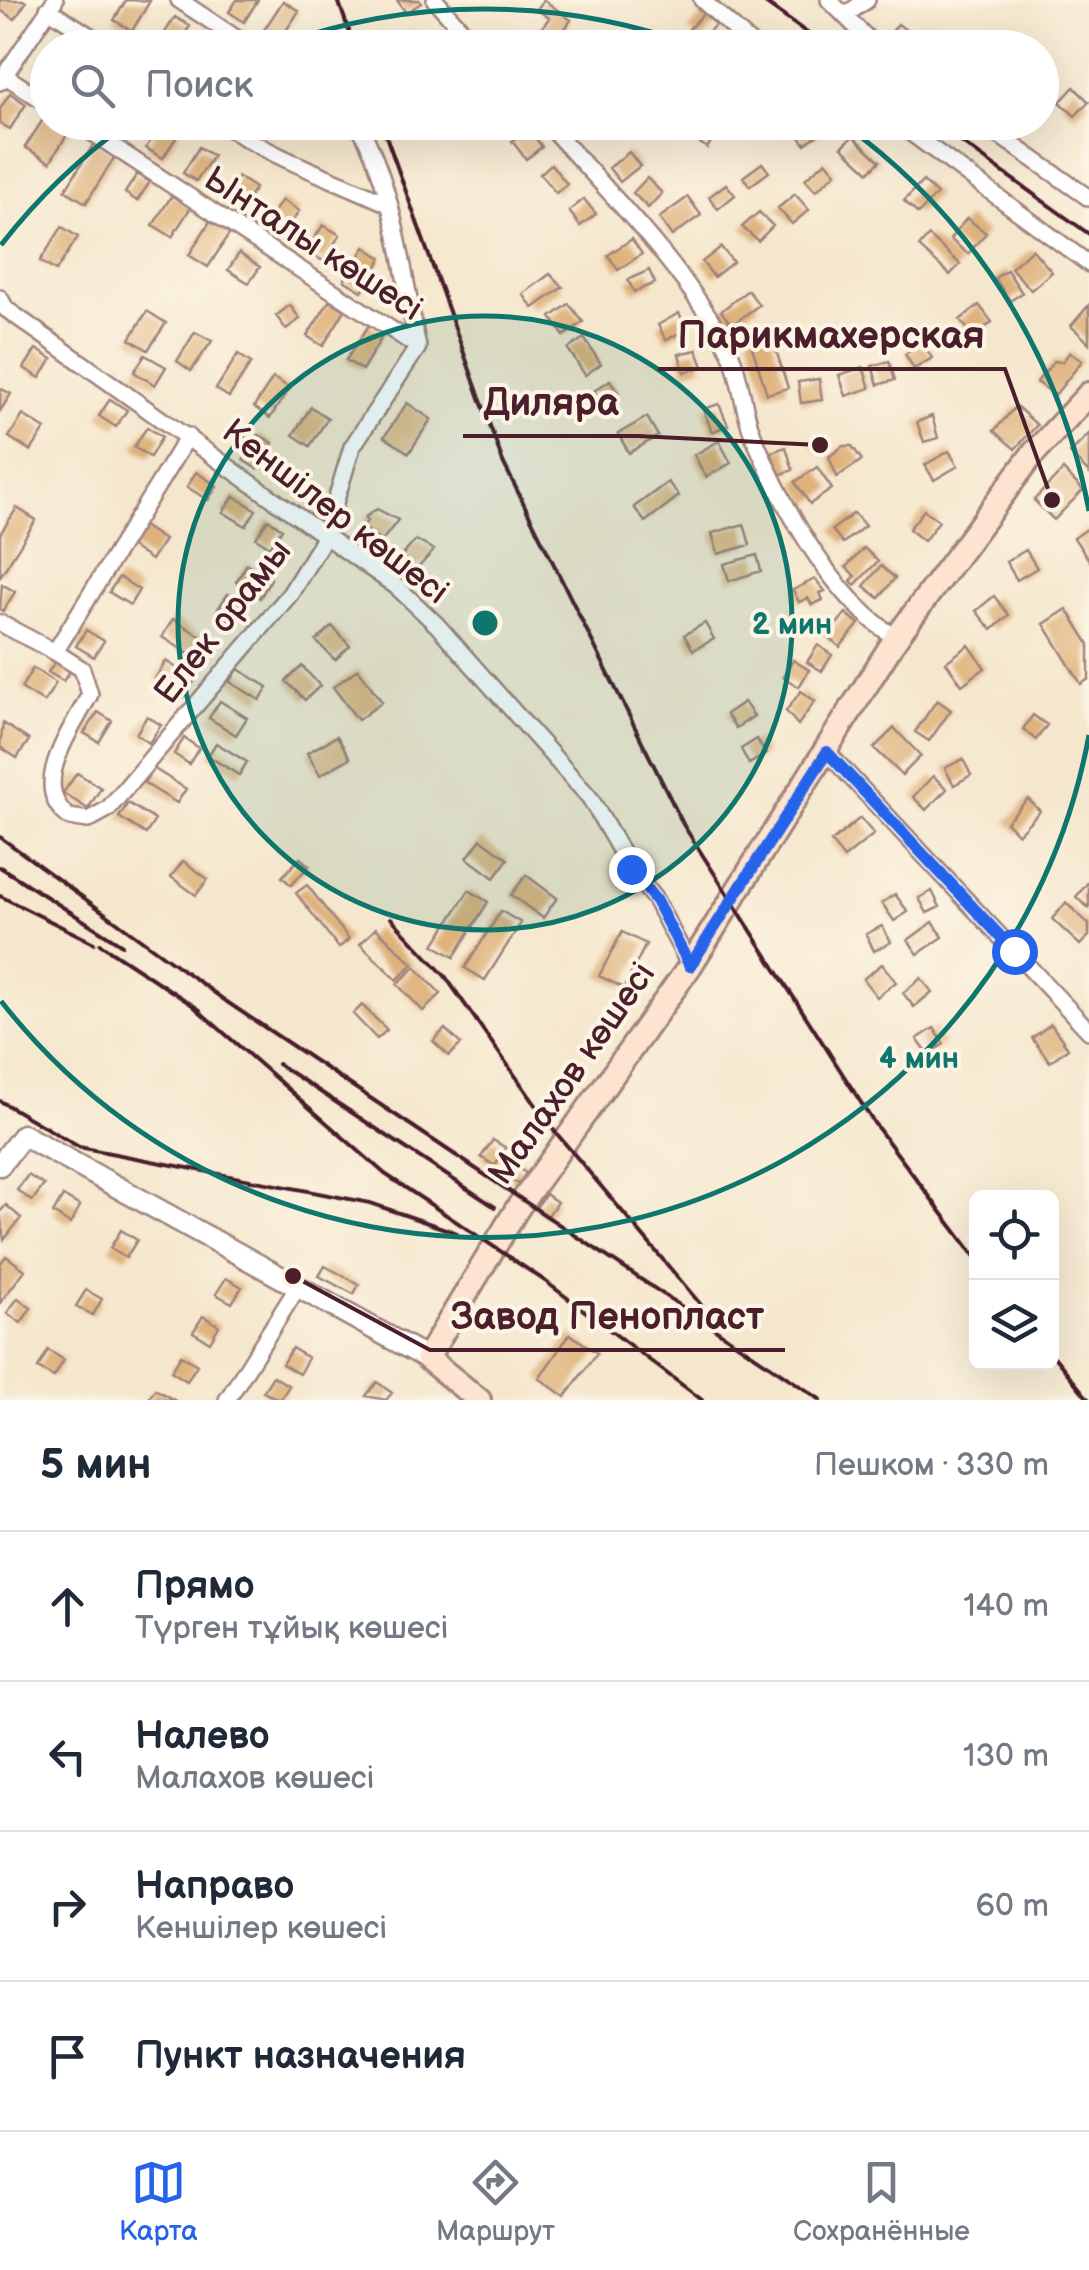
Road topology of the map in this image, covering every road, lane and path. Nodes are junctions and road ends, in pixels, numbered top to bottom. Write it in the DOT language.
graph roads {
  1 [pos="179,0"];
  2 [pos="436,0"];
  3 [pos="702,0"];
  4 [pos="829,0"];
  5 [pos="866,0"];
  6 [pos="52,4"];
  7 [pos="845,15"];
  8 [pos="34,30"];
  9 [pos="86,30"];
  10 [pos="224,30"];
  11 [pos="462,30"];
  12 [pos="735,30"];
  13 [pos="860,30"];
  14 [pos="30,37"];
  15 [pos="2,78"];
  16 [pos="30,94"];
  17 [pos="103,140"];
  18 [pos="245,140"];
  19 [pos="367,140"];
  20 [pos="562,140"];
  21 [pos="920,140"];
  22 [pos="1006,140"];
  23 [pos="1089,198"];
  24 [pos="386,203"];
  25 [pos="1089,264"];
  26 [pos="0,298"];
  27 [pos="418,348"];
  28 [pos="1089,394"];
  29 [pos="188,436"];
  30 [pos="325,536"];
  31 [pos="0,623"];
  32 [pos="896,638"];
  33 [pos="55,652"];
  34 [pos="827,752"];
  35 [pos="690,966"];
  36 [pos="1089,1031"];
  37 [pos="0,1165"];
  38 [pos="299,1286"];
  39 [pos="427,1358"];
  40 [pos="227,1400"];
  41 [pos="478,1400"];
  1 -- 10 [label="street"];
  2 -- 11 [label="street"];
  3 -- 12 [label="street"];
  4 -- 7 [label="street"];
  5 -- 7 [label="street"];
  6 -- 8 [label="street"];
  6 -- 9 [label="street"];
  7 -- 13 [label="street"];
  14 -- 15 [label="street"];
  15 -- 16 [label="street"];
  17 -- 27 [label="street, Ынталы көшесі"];
  18 -- 24 [label="street"];
  19 -- 24 [label="street"];
  20 -- 32 [label="street"];
  21 -- 25 [label="street"];
  22 -- 23 [label="street"];
  24 -- 27 [label="street"];
  26 -- 29 [label="street, Кеншілер көшесі"];
  27 -- 30 [label="street, Елек орамы"];
  28 -- 32 [label="main road, Малахов көшесі"];
  29 -- 30 [label="street, Кеншілер көшесі"];
  29 -- 33 [label="street"];
  30 -- 33 [label="street, Елек орамы"];
  30 -- 35 [label="street, Кеншілер көшесі"];
  31 -- 33 [label="street"];
  32 -- 34 [label="main road, Малахов көшесі"];
  34 -- 35 [label="main road, Малахов көшесі"];
  34 -- 36 [label="street"];
  35 -- 39 [label="main road, Малахов көшесі"];
  37 -- 38 [label="street"];
  38 -- 39 [label="street"];
  38 -- 40 [label="street"];
  39 -- 41 [label="main road"];
}
